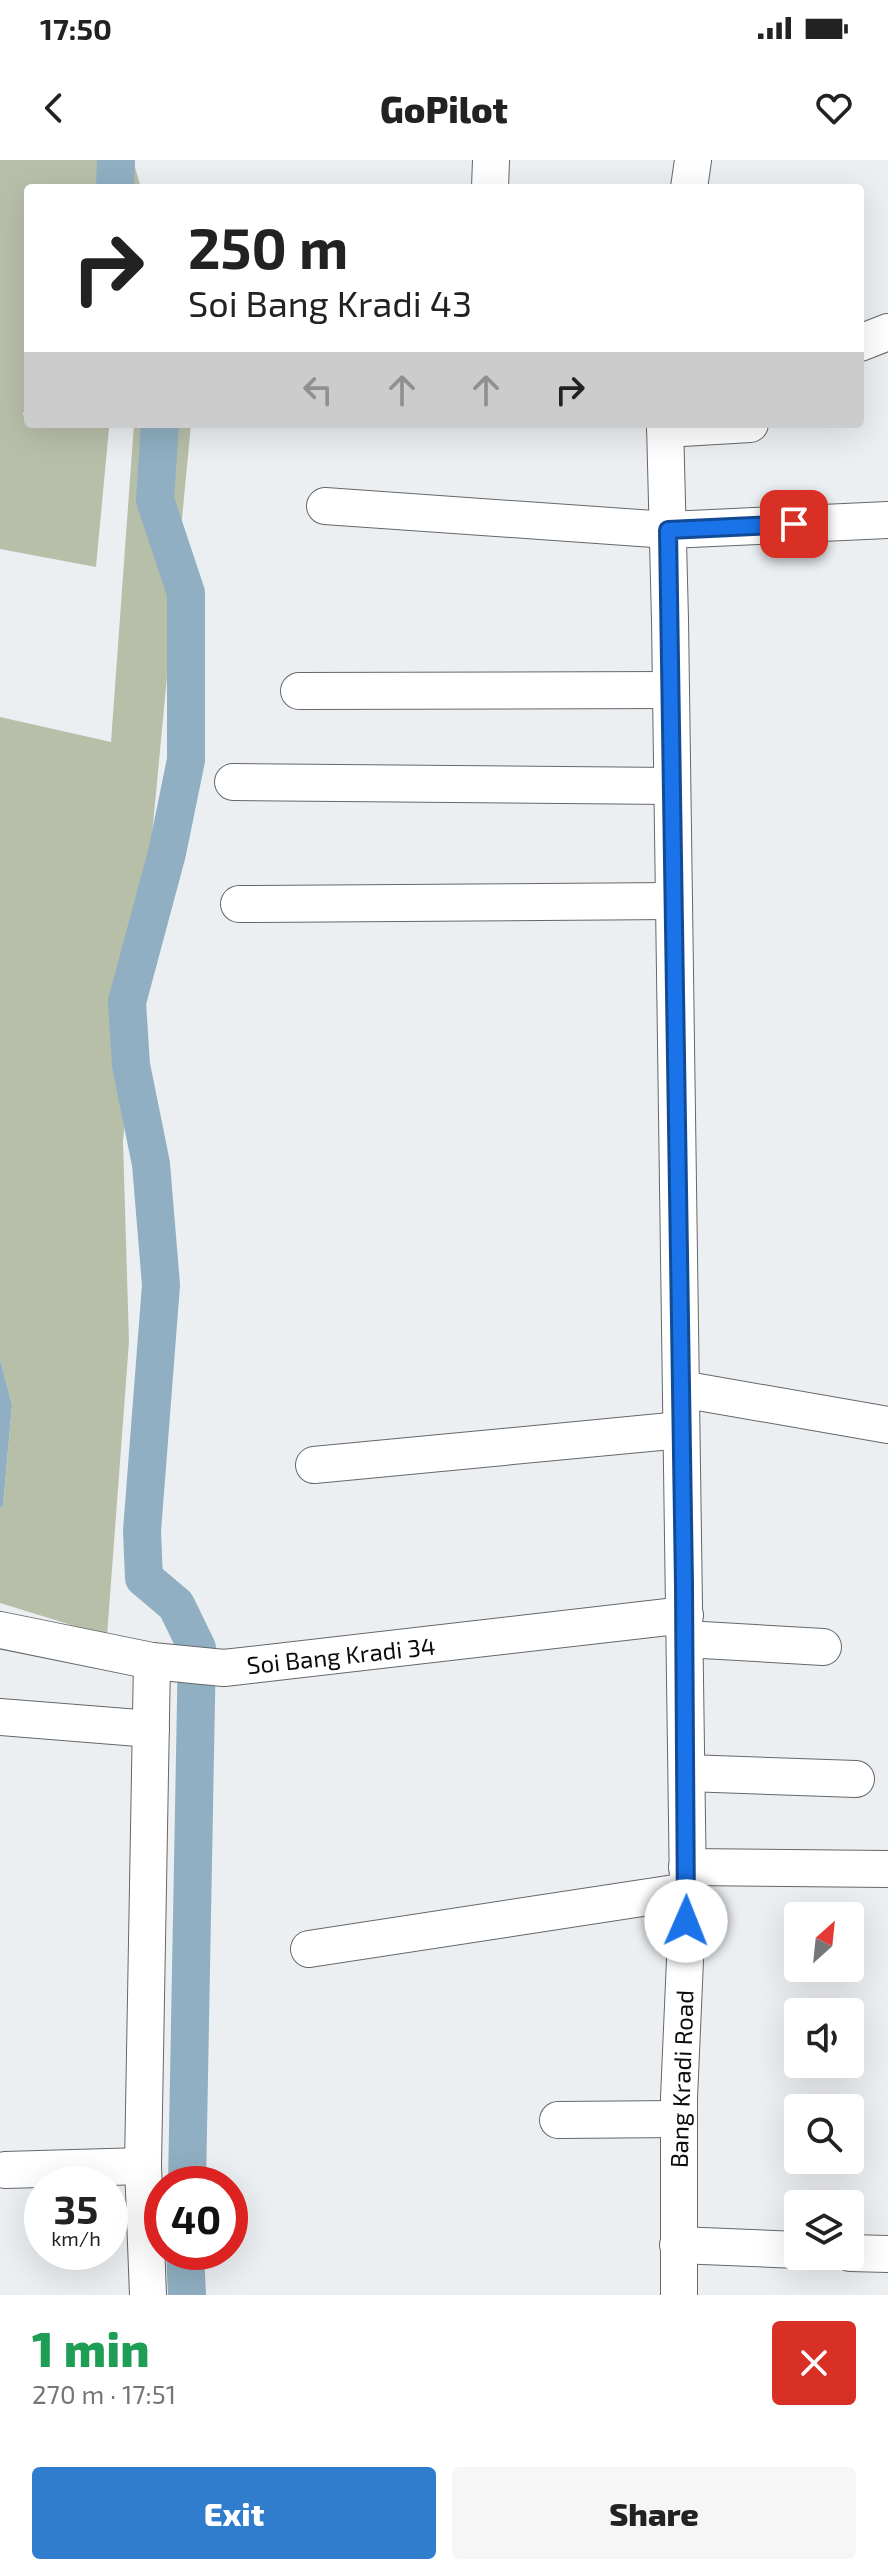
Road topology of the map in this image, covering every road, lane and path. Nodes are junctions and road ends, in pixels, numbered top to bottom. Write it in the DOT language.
graph roads {
  1 [pos="491,160"];
  2 [pos="693,160"];
  3 [pos="490,184"];
  4 [pos="690,184"];
  5 [pos="888,332"];
  6 [pos="864,341"];
  7 [pos="665,428"];
  8 [pos="325,506"];
  9 [pos="888,520"];
  10 [pos="668,530"];
  11 [pos="671,690"];
  12 [pos="299,691"];
  13 [pos="233,782"];
  14 [pos="672,786"];
  15 [pos="673,901"];
  16 [pos="239,904"];
  17 [pos="681,1389"];
  18 [pos="888,1425"];
  19 [pos="681,1430"];
  20 [pos="314,1465"];
  21 [pos="685,1627"];
  22 [pos="0,1630"];
  23 [pos="823,1647"];
  24 [pos="169,1663"];
  25 [pos="0,1717"];
  26 [pos="151,1729"];
  27 [pos="687,1773"];
  28 [pos="856,1779"];
  29 [pos="888,1869"];
  30 [pos="687,1879"];
  31 [pos="309,1949"];
  32 [pos="679,2119"];
  33 [pos="558,2120"];
  34 [pos="143,2166"];
  35 [pos="5,2170"];
  36 [pos="678,2245"];
  37 [pos="784,2249"];
  38 [pos="864,2253"];
  39 [pos="888,2254"];
  40 [pos="148,2295"];
  41 [pos="679,2295"];
  1 -- 3 [label="street"];
  2 -- 4 [label="street"];
  5 -- 6 [label="street"];
  7 -- 10 [label="street, Bang Kradi Road"];
  8 -- 10 [label="street"];
  9 -- 10 [label="street"];
  10 -- 11 [label="street, Bang Kradi Road"];
  11 -- 12 [label="street"];
  11 -- 14 [label="street, Bang Kradi Road"];
  13 -- 14 [label="street"];
  14 -- 15 [label="street, Bang Kradi Road"];
  15 -- 16 [label="street"];
  15 -- 17 [label="street, Bang Kradi Road"];
  17 -- 18 [label="street"];
  17 -- 19 [label="street, Bang Kradi Road"];
  19 -- 20 [label="street"];
  19 -- 21 [label="street, Bang Kradi Road"];
  21 -- 23 [label="street, Soi Bang Kradi 34"];
  21 -- 24 [label="street, Soi Bang Kradi 34"];
  21 -- 27 [label="street, Bang Kradi Road"];
  22 -- 24 [label="street, Soi Bang Kradi 34"];
  24 -- 26 [label="street"];
  25 -- 26 [label="street"];
  26 -- 34 [label="street"];
  27 -- 28 [label="street"];
  27 -- 30 [label="street, Bang Kradi Road"];
  29 -- 30 [label="street"];
  30 -- 31 [label="street"];
  30 -- 32 [label="street, Bang Kradi Road"];
  32 -- 33 [label="street"];
  32 -- 36 [label="street, Bang Kradi Road"];
  34 -- 35 [label="street"];
  34 -- 40 [label="street"];
  36 -- 37 [label="street"];
  36 -- 41 [label="street, Bang Kradi Road"];
  38 -- 39 [label="street"];
}
